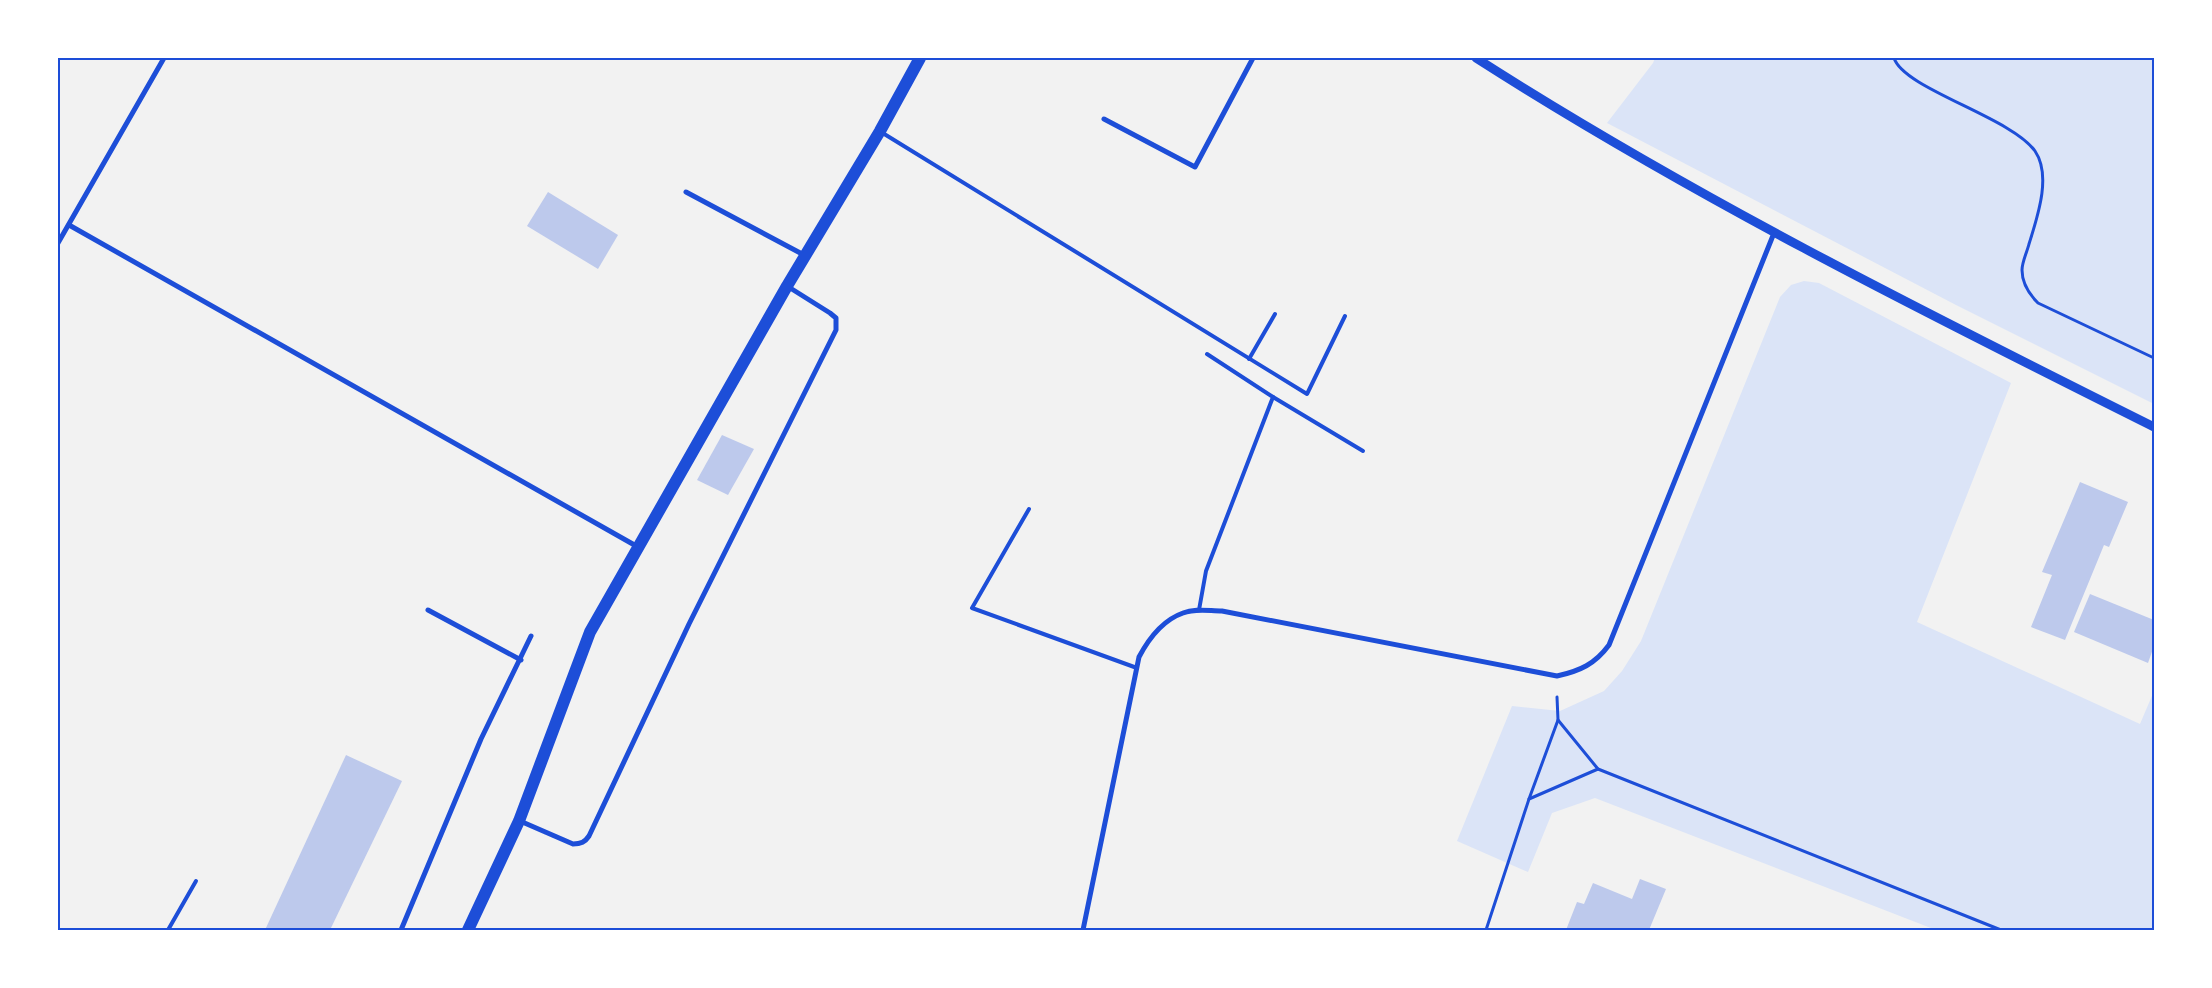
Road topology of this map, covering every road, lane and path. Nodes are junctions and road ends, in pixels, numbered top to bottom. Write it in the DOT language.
graph roads {
  1 [pos="164,58"];
  2 [pos="920,58"];
  3 [pos="1253,58"];
  4 [pos="1476,58"];
  5 [pos="1894,58"];
  6 [pos="1104,119"];
  7 [pos="880,131"];
  8 [pos="686,192"];
  9 [pos="69,224"];
  10 [pos="1774,233"];
  11 [pos="58,243"];
  12 [pos="804,256"];
  13 [pos="787,286"];
  14 [pos="1276,314"];
  15 [pos="1345,316"];
  16 [pos="1207,354"];
  17 [pos="2154,358"];
  18 [pos="1249,359"];
  19 [pos="1273,397"];
  20 [pos="2154,426"];
  21 [pos="1363,451"];
  22 [pos="1029,509"];
  23 [pos="638,547"];
  24 [pos="428,610"];
  25 [pos="1199,610"];
  26 [pos="531,636"];
  27 [pos="521,660"];
  28 [pos="1137,668"];
  29 [pos="1557,676"];
  30 [pos="1558,720"];
  31 [pos="1598,769"];
  32 [pos="1529,799"];
  33 [pos="519,821"];
  34 [pos="196,880"];
  35 [pos="168,930"];
  36 [pos="401,930"];
  37 [pos="468,930"];
  38 [pos="1083,930"];
  39 [pos="1486,930"];
  40 [pos="2000,930"];
  1 -- 9 [label="street"];
  2 -- 7 [label="main road"];
  3 -- 6 [label="street"];
  4 -- 10 [label="street"];
  5 -- 17 [label="path"];
  7 -- 12 [label="main road"];
  7 -- 18 [label="lane"];
  8 -- 12 [label="street"];
  9 -- 11 [label="street"];
  9 -- 23 [label="street"];
  10 -- 20 [label="street"];
  10 -- 29 [label="street"];
  12 -- 13 [label="main road"];
  13 -- 23 [label="main road"];
  13 -- 33 [label="street"];
  14 -- 18 [label="lane"];
  15 -- 18 [label="lane"];
  16 -- 19 [label="lane"];
  19 -- 21 [label="lane"];
  19 -- 25 [label="lane"];
  22 -- 28 [label="lane"];
  23 -- 33 [label="main road"];
  24 -- 27 [label="street"];
  25 -- 28 [label="street"];
  25 -- 29 [label="street"];
  26 -- 27 [label="street"];
  27 -- 36 [label="street"];
  28 -- 38 [label="street"];
  29 -- 30 [label="path"];
  30 -- 31 [label="path"];
  30 -- 32 [label="path"];
  31 -- 32 [label="path"];
  31 -- 40 [label="path"];
  32 -- 39 [label="path"];
  33 -- 37 [label="main road"];
  34 -- 35 [label="lane"];
}
